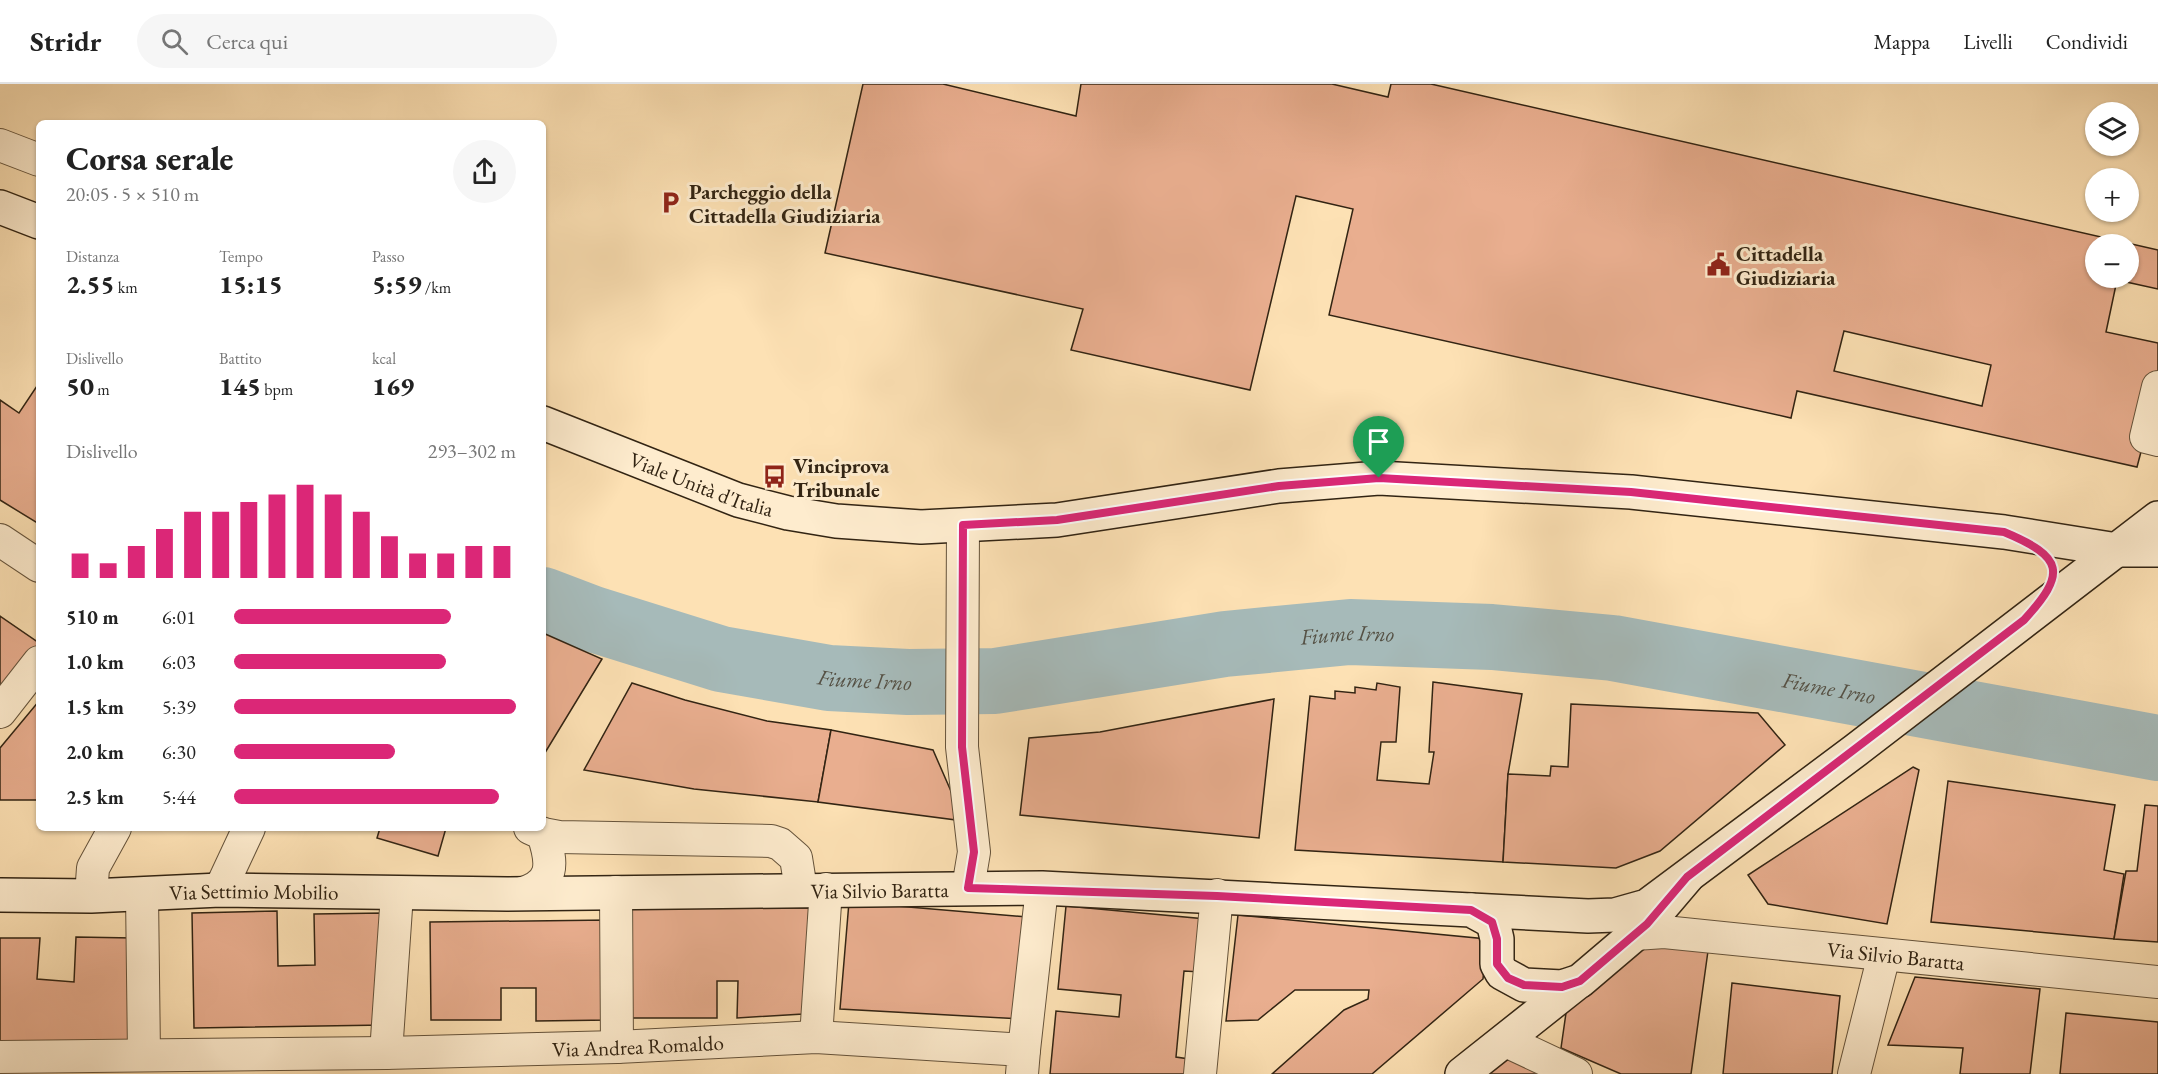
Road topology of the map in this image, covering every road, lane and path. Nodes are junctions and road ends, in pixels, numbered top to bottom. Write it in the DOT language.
graph roads {
  1 [pos="0,145"];
  2 [pos="36,159"];
  3 [pos="0,207"];
  4 [pos="36,221"];
  5 [pos="2158,387"];
  6 [pos="546,424"];
  7 [pos="2158,440"];
  8 [pos="2158,518"];
  9 [pos="963,525"];
  10 [pos="2004,532"];
  11 [pos="0,540"];
  12 [pos="2117,550"];
  13 [pos="2158,550"];
  14 [pos="36,564"];
  15 [pos="2024,620"];
  16 [pos="36,666"];
  17 [pos="0,712"];
  18 [pos="113,831"];
  19 [pos="248,831"];
  20 [pos="541,838"];
  21 [pos="968,888"];
  22 [pos="1042,888"];
  23 [pos="826,889"];
  24 [pos="220,890"];
  25 [pos="794,890"];
  26 [pos="616,891"];
  27 [pos="142,894"];
  28 [pos="397,894"];
  29 [pos="513,894"];
  30 [pos="0,895"];
  31 [pos="91,896"];
  32 [pos="1217,896"];
  33 [pos="1471,910"];
  34 [pos="1633,924"];
  35 [pos="1884,955"];
  36 [pos="1580,981"];
  37 [pos="2158,982"];
  38 [pos="816,1037"];
  39 [pos="1506,1041"];
  40 [pos="617,1047"];
  41 [pos="386,1053"];
  42 [pos="144,1054"];
  43 [pos="0,1057"];
  44 [pos="1023,1062"];
  45 [pos="1200,1074"];
  46 [pos="1462,1074"];
  47 [pos="1576,1074"];
  48 [pos="1854,1074"];
  1 -- 2 [label="street"];
  3 -- 4 [label="main road"];
  5 -- 7 [label="street"];
  6 -- 9 [label="main road, Viale Unità d'Italia"];
  8 -- 12 [label="main road"];
  9 -- 10 [label="main road, Viale Unità d'Italia"];
  9 -- 21 [label="street"];
  10 -- 12 [label="main road, Viale Unità d'Italia"];
  10 -- 15 [label="main road"];
  11 -- 14 [label="street"];
  12 -- 13 [label="main road, Viale Unità d'Italia"];
  12 -- 15 [label="main road"];
  15 -- 34 [label="main road"];
  16 -- 17 [label="street"];
  18 -- 31 [label="street"];
  19 -- 24 [label="street"];
  20 -- 25 [label="street, Via Silvio Baratta"];
  20 -- 29 [label="street"];
  21 -- 22 [label="main road, Via Silvio Baratta"];
  21 -- 23 [label="main road, Via Silvio Baratta"];
  22 -- 32 [label="main road, Via Silvio Baratta"];
  22 -- 44 [label="street, Via Andrea Romaldo"];
  23 -- 25 [label="main road, Via Silvio Baratta"];
  23 -- 38 [label="street"];
  24 -- 27 [label="main road, Via Settimio Mobilio"];
  24 -- 28 [label="main road, Via Settimio Mobilio"];
  25 -- 26 [label="main road, Via Silvio Baratta"];
  26 -- 29 [label="main road, Via Silvio Baratta"];
  26 -- 40 [label="street"];
  27 -- 31 [label="main road, Via Settimio Mobilio"];
  27 -- 42 [label="street"];
  28 -- 29 [label="main road, Via Settimio Mobilio"];
  28 -- 41 [label="street"];
  30 -- 31 [label="main road, Via Settimio Mobilio"];
  32 -- 33 [label="main road, Via Silvio Baratta"];
  32 -- 45 [label="street"];
  33 -- 34 [label="main road, Via Silvio Baratta"];
  33 -- 36 [label="main road"];
  34 -- 35 [label="street, Via Silvio Baratta"];
  34 -- 36 [label="main road"];
  35 -- 37 [label="street, Via Silvio Baratta"];
  35 -- 48 [label="street"];
  36 -- 39 [label="main road"];
  38 -- 40 [label="street, Via Andrea Romaldo"];
  38 -- 44 [label="street, Via Andrea Romaldo"];
  39 -- 46 [label="main road"];
  39 -- 47 [label="street"];
  40 -- 41 [label="street, Via Andrea Romaldo"];
  41 -- 42 [label="street, Via Andrea Romaldo"];
  42 -- 43 [label="street, Via Andrea Romaldo"];
}
